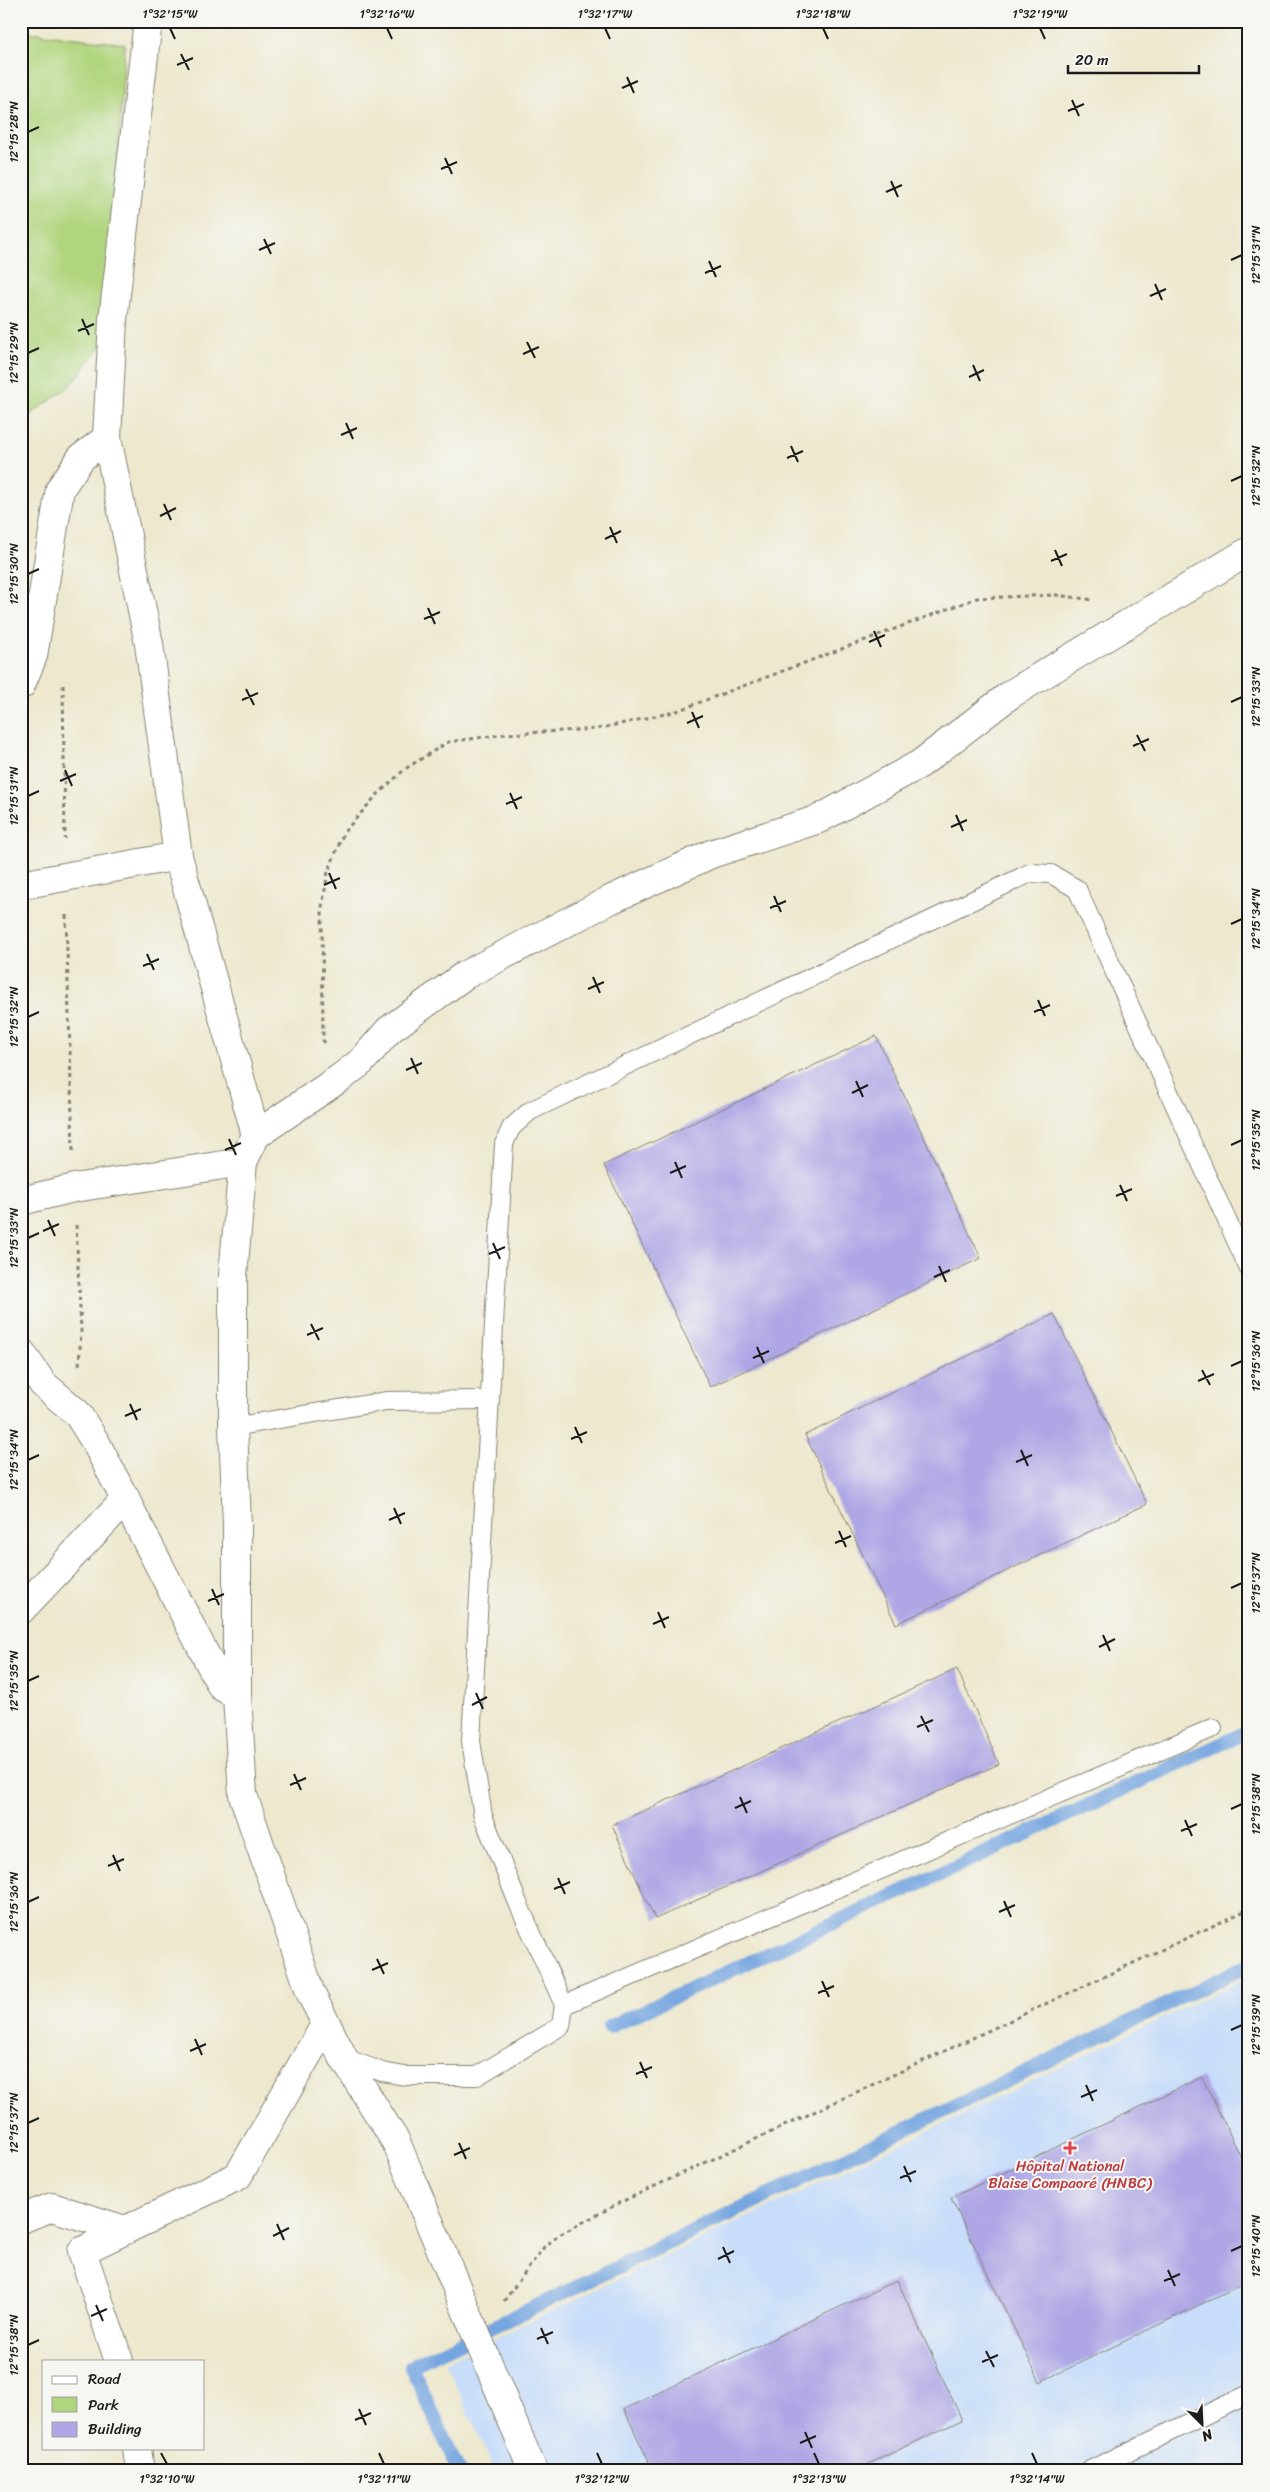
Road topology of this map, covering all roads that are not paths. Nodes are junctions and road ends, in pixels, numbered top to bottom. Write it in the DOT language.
graph roads {
  1 [pos="148,21"];
  2 [pos="107,438"];
  3 [pos="1249,551"];
  4 [pos="21,685"];
  5 [pos="178,856"];
  6 [pos="21,885"];
  7 [pos="256,1136"];
  8 [pos="243,1162"];
  9 [pos="21,1201"];
  10 [pos="1249,1269"];
  11 [pos="21,1352"];
  12 [pos="490,1400"];
  13 [pos="233,1427"];
  14 [pos="126,1499"];
  15 [pos="21,1610"];
  16 [pos="238,1695"];
  17 [pos="1214,1728"];
  18 [pos="564,2005"];
  19 [pos="326,2024"];
  20 [pos="342,2058"];
  21 [pos="21,2219"];
  22 [pos="125,2230"];
  23 [pos="119,2360"];
  24 [pos="1249,2394"];
  25 [pos="137,2450"];
  26 [pos="140,2471"];
  27 [pos="533,2471"];
  28 [pos="1088,2471"];
  1 -- 2 [label="street"];
  2 -- 4 [label="street"];
  2 -- 5 [label="street"];
  3 -- 7 [label="street"];
  5 -- 6 [label="street"];
  5 -- 7 [label="street"];
  7 -- 8 [label="street"];
  8 -- 9 [label="street"];
  8 -- 13 [label="street"];
  10 -- 12 [label="lane"];
  11 -- 14 [label="street"];
  12 -- 13 [label="lane"];
  12 -- 18 [label="lane"];
  13 -- 16 [label="street"];
  14 -- 15 [label="street"];
  14 -- 16 [label="street"];
  16 -- 19 [label="street"];
  17 -- 18 [label="lane"];
  18 -- 20 [label="lane"];
  19 -- 20 [label="street"];
  19 -- 22 [label="street"];
  20 -- 27 [label="street"];
  21 -- 22 [label="street"];
  22 -- 23 [label="street"];
  24 -- 28 [label="lane"];
  25 -- 26 [label="street"];
}
